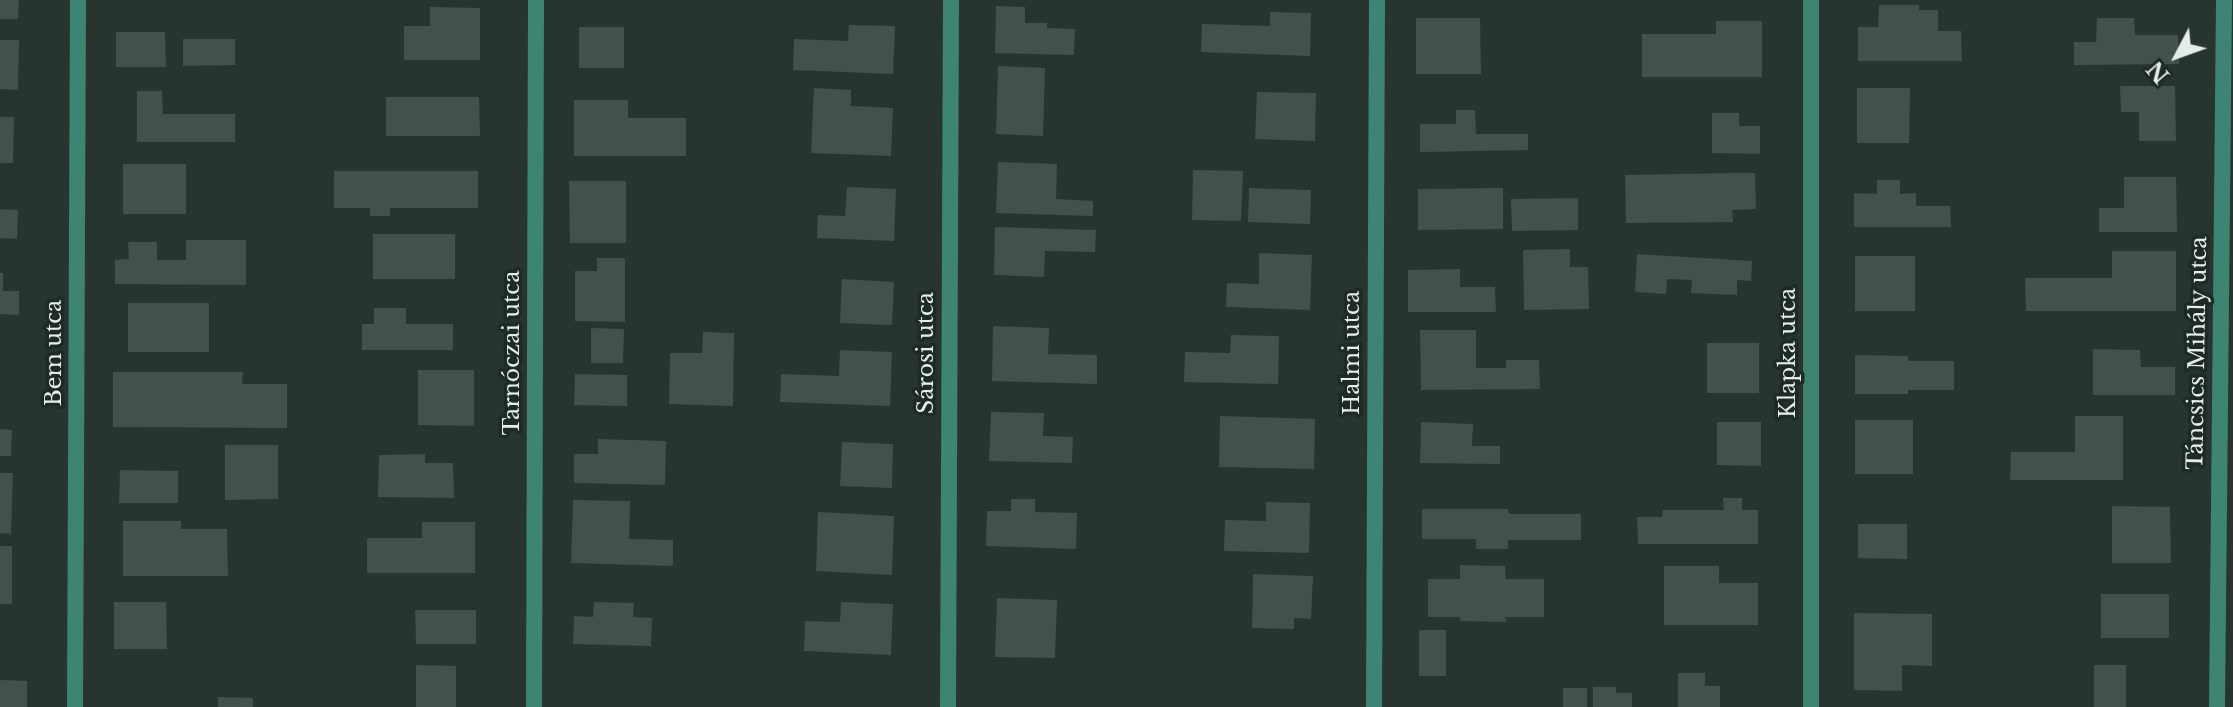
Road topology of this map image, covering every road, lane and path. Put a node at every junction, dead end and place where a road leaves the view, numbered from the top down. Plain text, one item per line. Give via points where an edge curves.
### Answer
1 (78, 0) edge
2 (536, 0) edge
3 (951, 0) edge
4 (1377, 0) edge
5 (1811, 0) edge
6 (2224, 0) edge
7 (75, 707) edge
8 (534, 707) edge
9 (948, 707) edge
10 (1374, 707) edge
11 (1811, 707) edge
12 (2217, 707) edge

1 - 7 street, Bem utca
2 - 8 street, Tarnóczai utca
3 - 9 street, Sárosi utca
4 - 10 street, Halmi utca
5 - 11 street, Klapka utca
6 - 12 street, Táncsics Mihály utca

